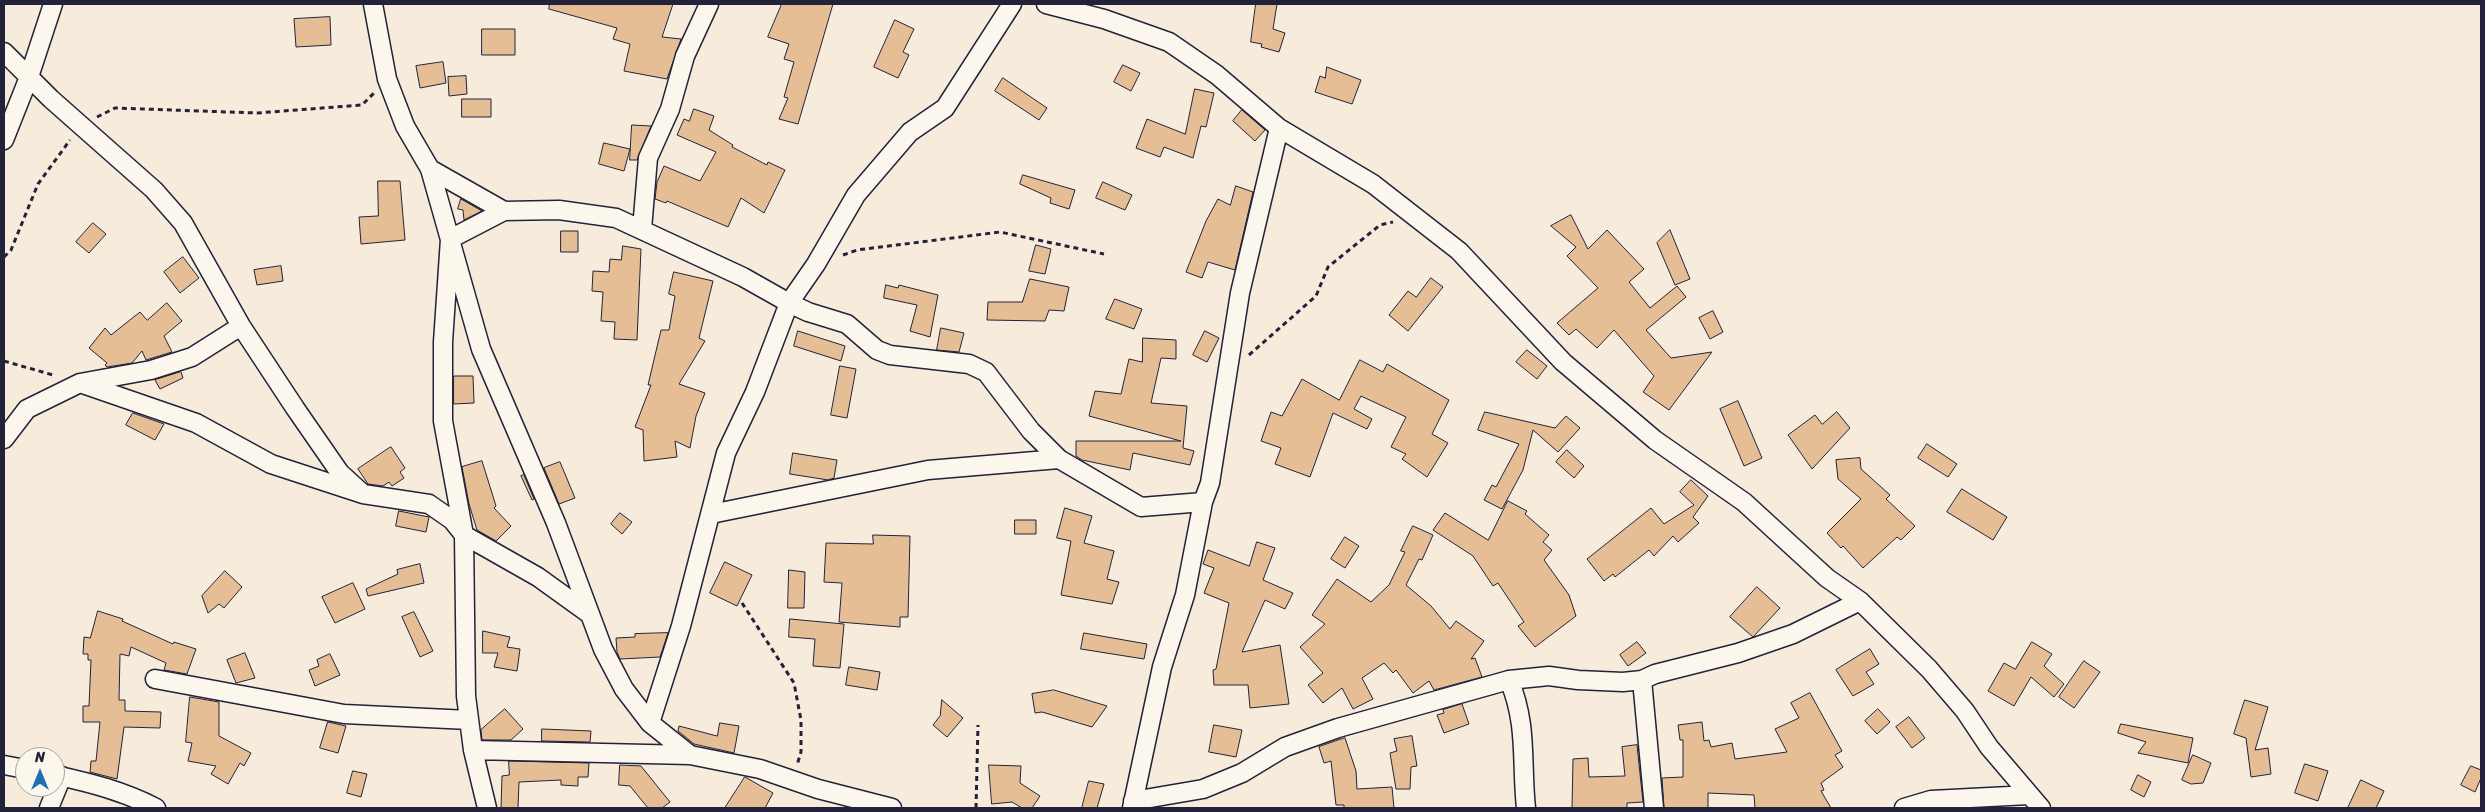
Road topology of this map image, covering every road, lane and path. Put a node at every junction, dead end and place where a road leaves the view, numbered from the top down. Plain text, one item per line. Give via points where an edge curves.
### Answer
1 (52, 4) edge
2 (374, 4) edge
3 (709, 4) edge
4 (1012, 4) edge
5 (1046, 4) edge
6 (4, 52) edge
7 (29, 77) junction
8 (387, 79) junction
9 (80, 126) junction
10 (1279, 128) junction
11 (4, 140) edge
12 (430, 169) junction
13 (504, 211) junction
14 (1416, 218) junction
15 (642, 229) junction
16 (450, 239) junction
17 (1104, 254) dead end
18 (4, 256) edge
19 (816, 264) junction
20 (789, 303) junction
21 (241, 326) junction
22 (4, 361) edge
23 (1226, 378) junction
24 (80, 383) junction
25 (4, 438) edge
26 (1059, 459) junction
27 (363, 494) junction
28 (1203, 502) junction
29 (711, 514) junction
30 (464, 535) junction
31 (1860, 602) junction
32 (742, 603) dead end
33 (588, 613) junction
34 (156, 679) dead end
35 (1509, 680) junction
36 (1642, 680) junction
37 (469, 720) junction
38 (650, 722) junction
39 (978, 725) dead end
40 (474, 750) junction
41 (690, 755) junction
42 (65, 777) edge
43 (793, 780) junction
44 (2029, 795) junction
45 (848, 796) junction
46 (1133, 804) edge
47 (156, 808) edge
48 (487, 808) edge
49 (834, 808) edge
50 (892, 808) edge
51 (976, 808) edge
52 (1526, 808) edge
53 (1654, 808) edge
54 (1904, 808) edge
55 (2042, 808) edge

1 - 7 street
2 - 8 street
3 - 15 street via 685,56 670,109 648,158
4 - 19 street via 945,108 910,132 856,195
5 - 10 street via 1104,19 1169,42 1217,75
6 - 7 street
7 - 9 street
7 - 11 street
8 - 9 path via 362,105 257,114 115,108
8 - 12 street via 405,126
9 - 18 path via 38,184 11,250
9 - 21 street via 154,190 184,223
10 - 14 street via 1373,184
10 - 23 street via 1240,294
12 - 13 street
12 - 16 street
13 - 15 street via 559,210 616,218
13 - 16 street
14 - 23 path via 1380,225 1328,267 1316,296
14 - 31 street via 1459,251 1563,362 1655,440 1744,502 1828,578
15 - 20 street via 743,277
16 - 30 street via 443,342 443,420
16 - 33 street via 481,349 504,409 556,523
17 - 19 path via 1000,232 857,250
19 - 20 street
20 - 26 street via 847,324 877,350 890,355 969,364 986,372 1031,431
20 - 29 street via 755,392 726,452
21 - 24 street via 192,358 151,370
21 - 27 street via 340,473
22 - 24 path
23 - 28 street via 1210,483
24 - 25 street via 28,409
24 - 27 street via 196,423 271,464
26 - 28 street via 1141,507
26 - 29 street via 928,470
27 - 30 street via 429,504 452,520
28 - 46 street via 1185,595 1162,667
29 - 38 street via 681,626
30 - 33 street via 538,577
30 - 37 street
31 - 36 street via 1793,634
31 - 44 street via 1935,676
32 - 43 path via 794,683 801,752
33 - 38 street via 624,689
34 - 37 street via 344,714
35 - 36 street via 1549,676 1614,682
35 - 46 street via 1338,728 1286,747 1242,773 1203,789
35 - 52 street via 1519,703 1524,738
36 - 53 street
37 - 40 street
38 - 41 street
39 - 51 path
40 - 41 street
40 - 48 street
41 - 43 street via 760,769
42 - 47 street via 128,794
43 - 45 street
44 - 54 street via 1931,800
44 - 55 street
45 - 49 street
45 - 50 street

